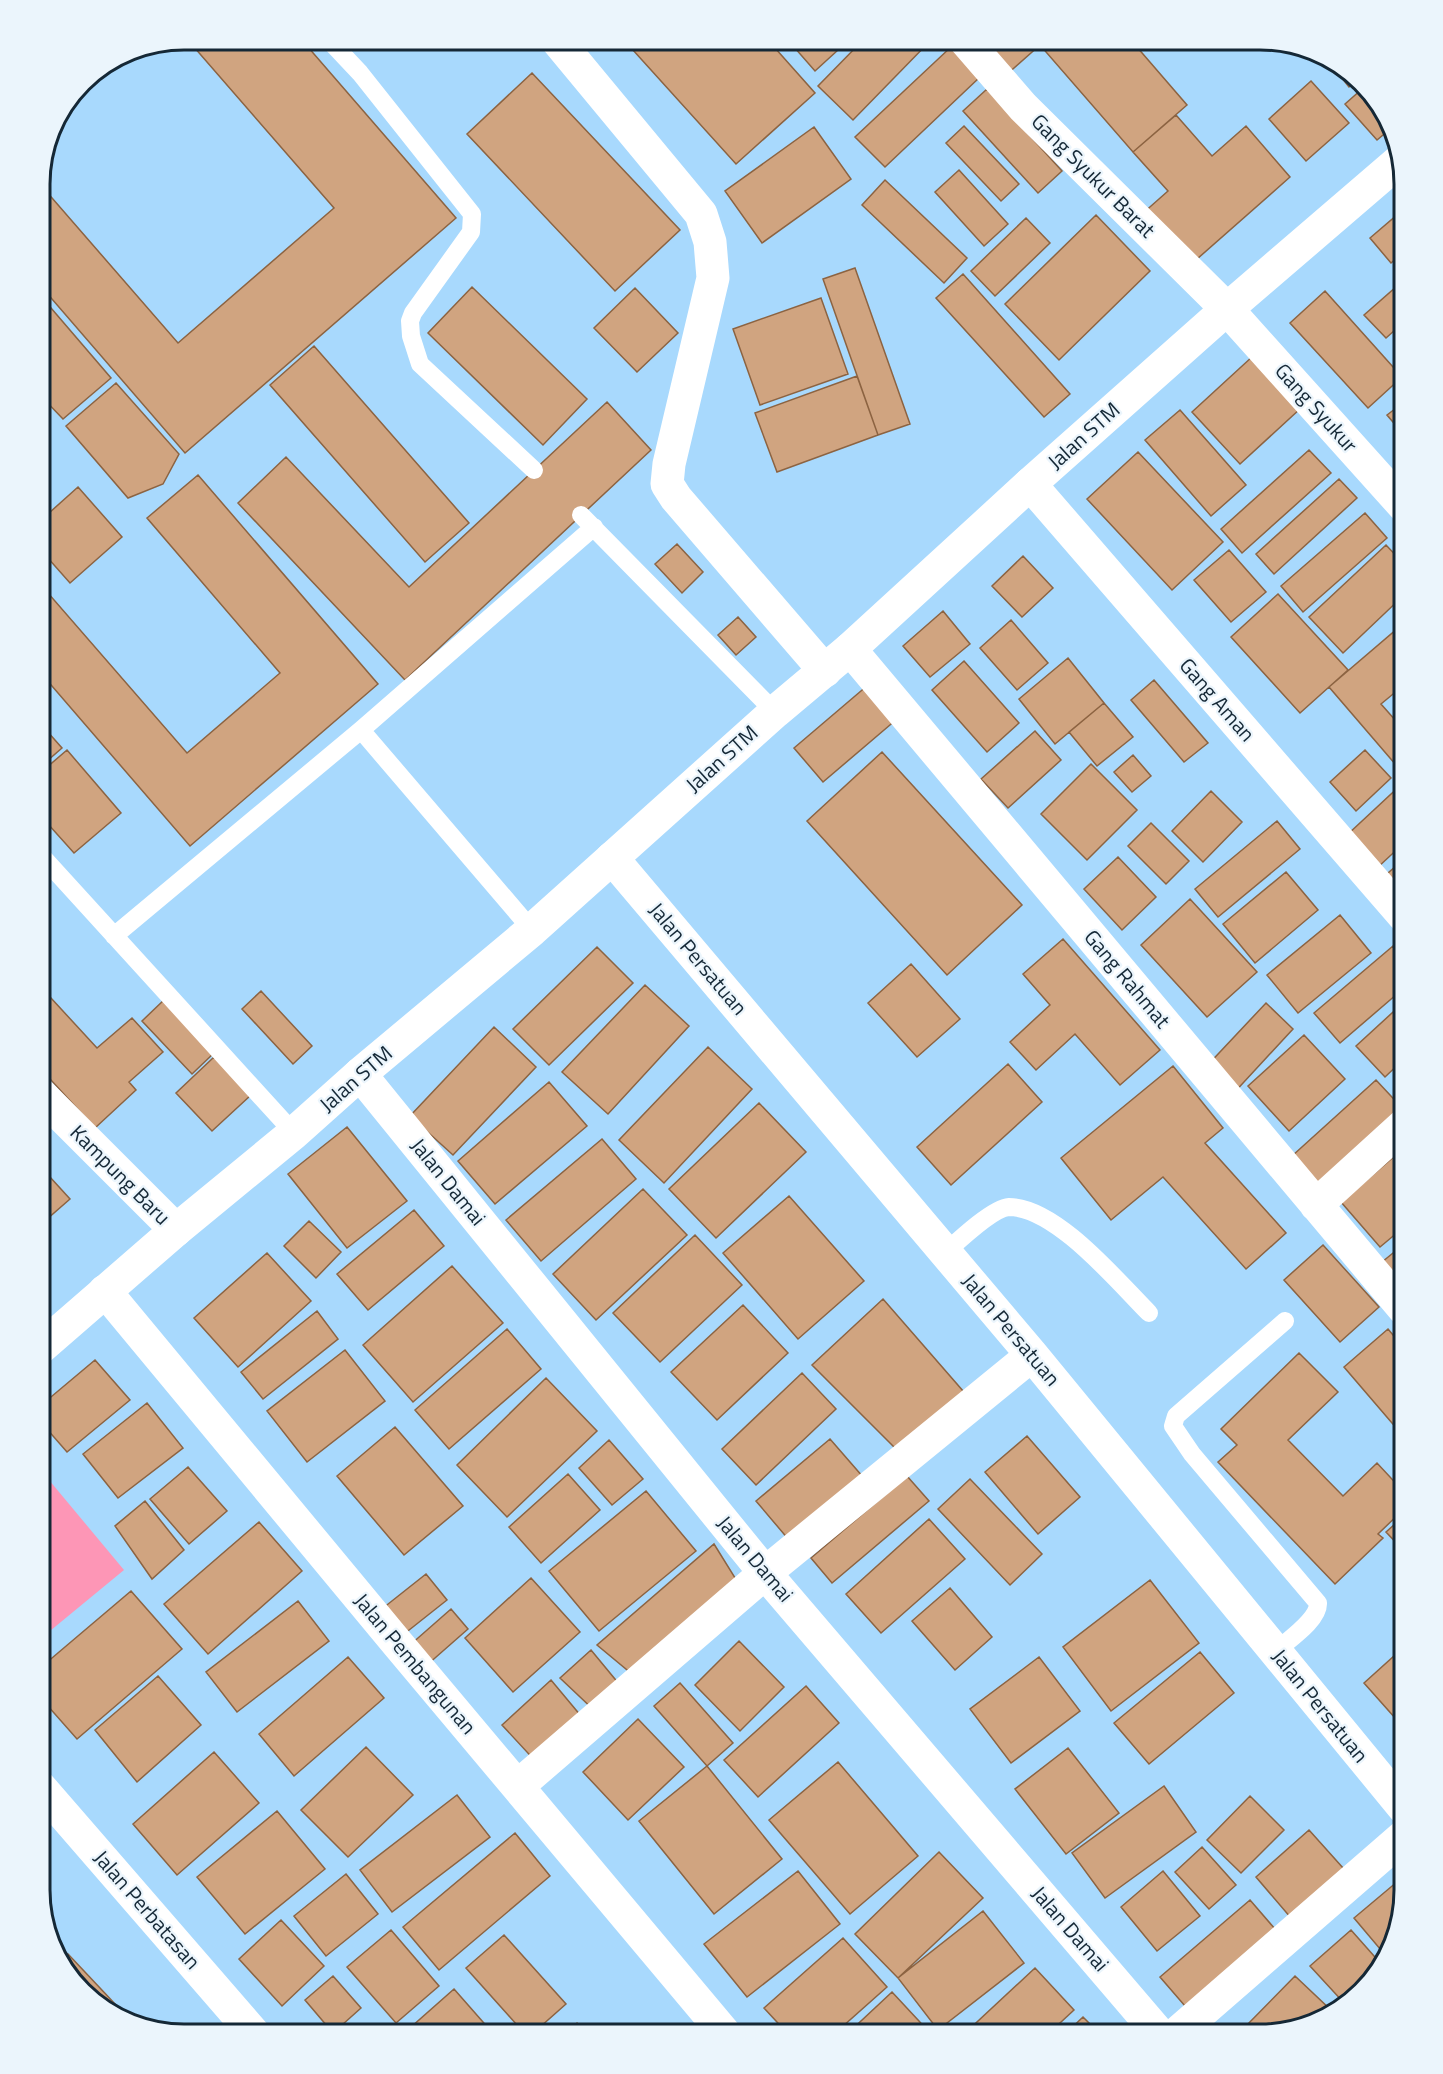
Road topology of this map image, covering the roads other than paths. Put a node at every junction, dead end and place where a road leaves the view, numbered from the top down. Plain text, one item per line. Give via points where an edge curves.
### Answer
1 (338, 50) edge
2 (565, 50) edge
3 (974, 50) edge
4 (1392, 167) edge
5 (1227, 309) junction
6 (534, 470) dead end
7 (1030, 484) junction
8 (1394, 495) edge
9 (850, 649) junction
10 (825, 671) junction
11 (775, 712) junction
12 (361, 730) junction
13 (612, 858) junction
14 (50, 865) edge
15 (1394, 904) edge
16 (532, 930) junction
17 (114, 936) junction
18 (360, 1074) junction
19 (50, 1104) edge
20 (294, 1133) junction
21 (1394, 1134) edge
22 (1316, 1205) junction
23 (176, 1230) junction
24 (946, 1252) junction
25 (105, 1291) junction
26 (1394, 1297) edge
27 (1149, 1313) dead end
28 (1285, 1321) dead end
29 (50, 1339) edge
30 (1032, 1355) junction
31 (765, 1574) junction
32 (1276, 1652) junction
33 (518, 1786) junction
34 (1394, 1796) edge
35 (50, 1799) edge
36 (1394, 1845) edge
37 (245, 2024) edge
38 (717, 2024) edge
39 (1151, 2024) edge
40 (1188, 2024) edge

1 - 6 lane via 472,214 471,232 413,313 410,328 420,364
2 - 10 street via 701,214 710,242 713,278 667,484
3 - 5 street, Gang Syukur Barat via 1023,107
4 - 5 street, Jalan STM
5 - 7 street, Jalan STM
5 - 8 street, Gang Syukur
7 - 9 street, Jalan STM
7 - 15 street, Gang Aman
9 - 10 street, Jalan STM
9 - 22 street, Gang Rahmat
10 - 11 street, Jalan STM
11 - 12 lane via 588,521
11 - 13 street, Jalan STM
12 - 16 lane
12 - 17 lane
13 - 16 street, Jalan STM
13 - 24 street, Jalan Persatuan
14 - 17 lane
16 - 18 street, Jalan STM
17 - 20 lane
18 - 20 street, Jalan STM
18 - 31 street, Jalan Damai
19 - 23 street, Kampung Baru
20 - 23 street, Jalan STM
21 - 22 street
22 - 26 street, Gang Rahmat
23 - 25 street, Jalan STM
24 - 27 lane via 990,1215 1007,1207 1026,1210 1069,1234
24 - 30 street, Jalan Persatuan
25 - 29 street, Jalan STM
25 - 33 street, Jalan Pembangunan
28 - 32 lane via 1176,1416 1173,1426 1192,1454 1318,1603 1313,1619
30 - 31 street
30 - 32 street, Jalan Persatuan
31 - 33 street
31 - 39 street, Jalan Damai
32 - 34 street, Jalan Persatuan
33 - 38 street, Jalan Pembangunan
35 - 37 street, Jalan Perbatasan
36 - 40 street

